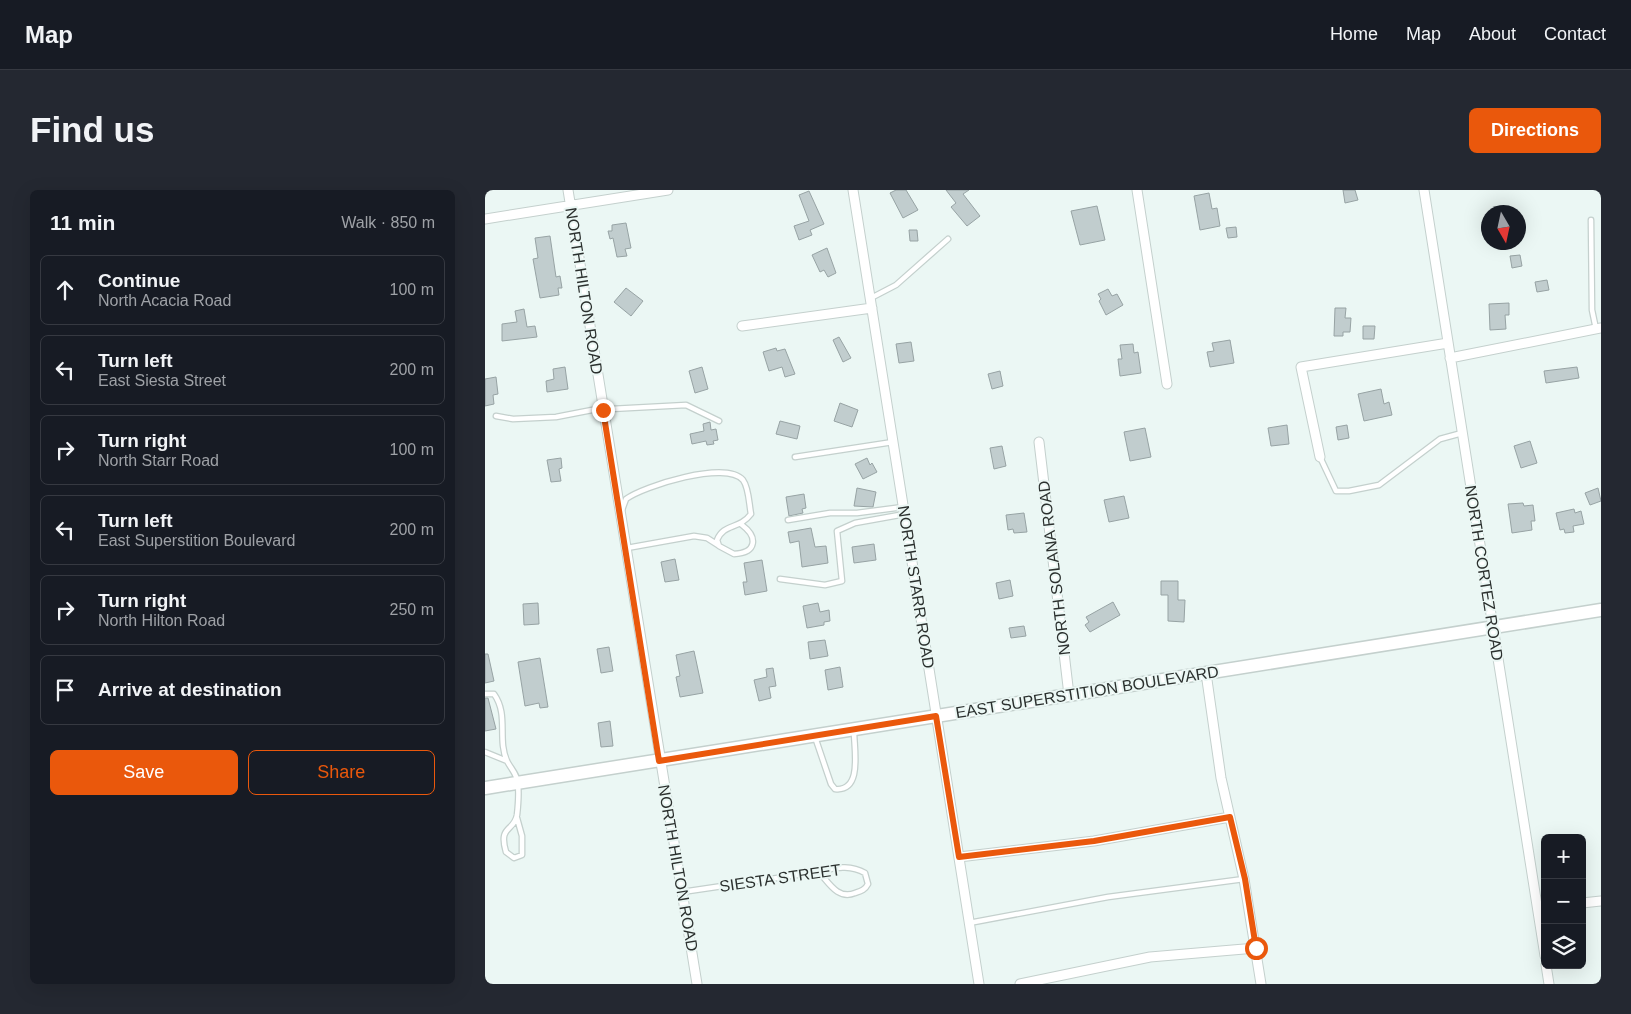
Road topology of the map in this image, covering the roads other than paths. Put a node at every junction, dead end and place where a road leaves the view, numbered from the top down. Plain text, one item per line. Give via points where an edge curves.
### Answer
1 (568, 190) edge
2 (668, 190) edge
3 (853, 190) edge
4 (1137, 190) edge
5 (1424, 190) edge
6 (570, 206) junction
7 (485, 220) edge
8 (1591, 220) dead end
9 (948, 240) dead end
10 (871, 298) junction
11 (872, 308) junction
12 (742, 326) dead end
13 (1599, 330) edge
14 (1448, 343) junction
15 (1450, 358) junction
16 (1167, 384) dead end
17 (603, 410) junction
18 (495, 416) dead end
19 (719, 421) dead end
20 (1462, 433) junction
21 (893, 442) junction
22 (1039, 442) dead end
23 (795, 457) dead end
24 (1320, 457) joint
25 (904, 510) junction
26 (620, 516) junction
27 (788, 520) dead end
28 (742, 525) junction
29 (719, 546) junction
30 (625, 548) junction
31 (780, 579) dead end
32 (1601, 610) edge
33 (1493, 627) junction
34 (1206, 673) junction
35 (485, 694) edge
36 (1069, 695) junction
37 (936, 716) junction
38 (854, 729) junction
39 (815, 736) junction
40 (485, 752) edge
41 (507, 761) junction
42 (659, 761) junction
43 (519, 783) junction
44 (485, 788) edge
45 (1230, 817) junction
46 (517, 818) junction
47 (959, 857) junction
48 (819, 872) junction
49 (1245, 879) junction
50 (682, 892) junction
51 (1601, 900) edge
52 (1586, 903) edge
53 (1541, 910) edge
54 (969, 923) junction
55 (1256, 948) junction
56 (1547, 969) edge
57 (697, 984) edge
58 (979, 984) edge
59 (1020, 984) edge
60 (1261, 984) edge
61 (1549, 984) edge

1 - 6 street, NORTH HILTON ROAD
2 - 6 street
3 - 10 street, NORTH STARR ROAD
4 - 16 street
5 - 14 street, NORTH CORTEZ ROAD
6 - 7 street
6 - 17 street, NORTH HILTON ROAD
8 - 13 lane via 1592,310
9 - 10 lane via 896,285
10 - 11 street, NORTH STARR ROAD
11 - 12 street
11 - 21 street, NORTH STARR ROAD
13 - 15 street
14 - 15 street, NORTH CORTEZ ROAD
14 - 24 street via 1301,367
15 - 20 street, NORTH CORTEZ ROAD
17 - 18 lane via 556,417 513,419
17 - 19 lane via 686,405
17 - 26 street, NORTH HILTON ROAD
20 - 24 lane via 1440,439 1379,485 1349,491 1336,491
20 - 33 street, NORTH CORTEZ ROAD
21 - 23 lane
21 - 25 street, NORTH STARR ROAD
22 - 36 street, NORTH SOLANA ROAD
25 - 27 lane via 830,512
25 - 31 lane via 837,531 842,581 825,585
25 - 37 street, NORTH STARR ROAD
26 - 28 lane via 626,499 646,488 725,473 738,476 746,487 751,514
26 - 30 street, NORTH HILTON ROAD
28 - 29 lane via 719,534
28 - 29 lane via 750,531 753,540 748,551 734,554
29 - 30 lane via 707,538 694,536
30 - 42 street, NORTH HILTON ROAD
32 - 33 main road, EAST SUPERSTITION BOULEVARD
33 - 34 main road, EAST SUPERSTITION BOULEVARD
33 - 53 street, NORTH CORTEZ ROAD
34 - 36 main road, EAST SUPERSTITION BOULEVARD
34 - 45 street
35 - 41 lane via 494,694 499,700
36 - 37 main road, EAST SUPERSTITION BOULEVARD
37 - 38 main road, EAST SUPERSTITION BOULEVARD
37 - 47 street, NORTH STARR ROAD
38 - 39 main road, EAST SUPERSTITION BOULEVARD
38 - 39 lane via 854,777 842,790 831,784
39 - 42 main road, EAST SUPERSTITION BOULEVARD
40 - 41 lane
41 - 43 lane
42 - 43 main road, EAST SUPERSTITION BOULEVARD
42 - 50 street, NORTH HILTON ROAD
43 - 44 main road, EAST SUPERSTITION BOULEVARD
43 - 46 lane
45 - 47 street via 1094,841
45 - 49 street
46 - 46 lane via 505,831 503,842 506,852 514,858 522,855 524,847
47 - 54 street, NORTH STARR ROAD
48 - 48 lane, SIESTA STREET via 838,867 860,870 865,873 868,884 861,891 842,895
48 - 50 lane, SIESTA STREET
49 - 54 lane via 1108,897
49 - 55 street
50 - 57 street, NORTH HILTON ROAD
51 - 52 street
54 - 58 street, NORTH STARR ROAD
55 - 59 street via 1150,957
55 - 60 street
56 - 61 street

